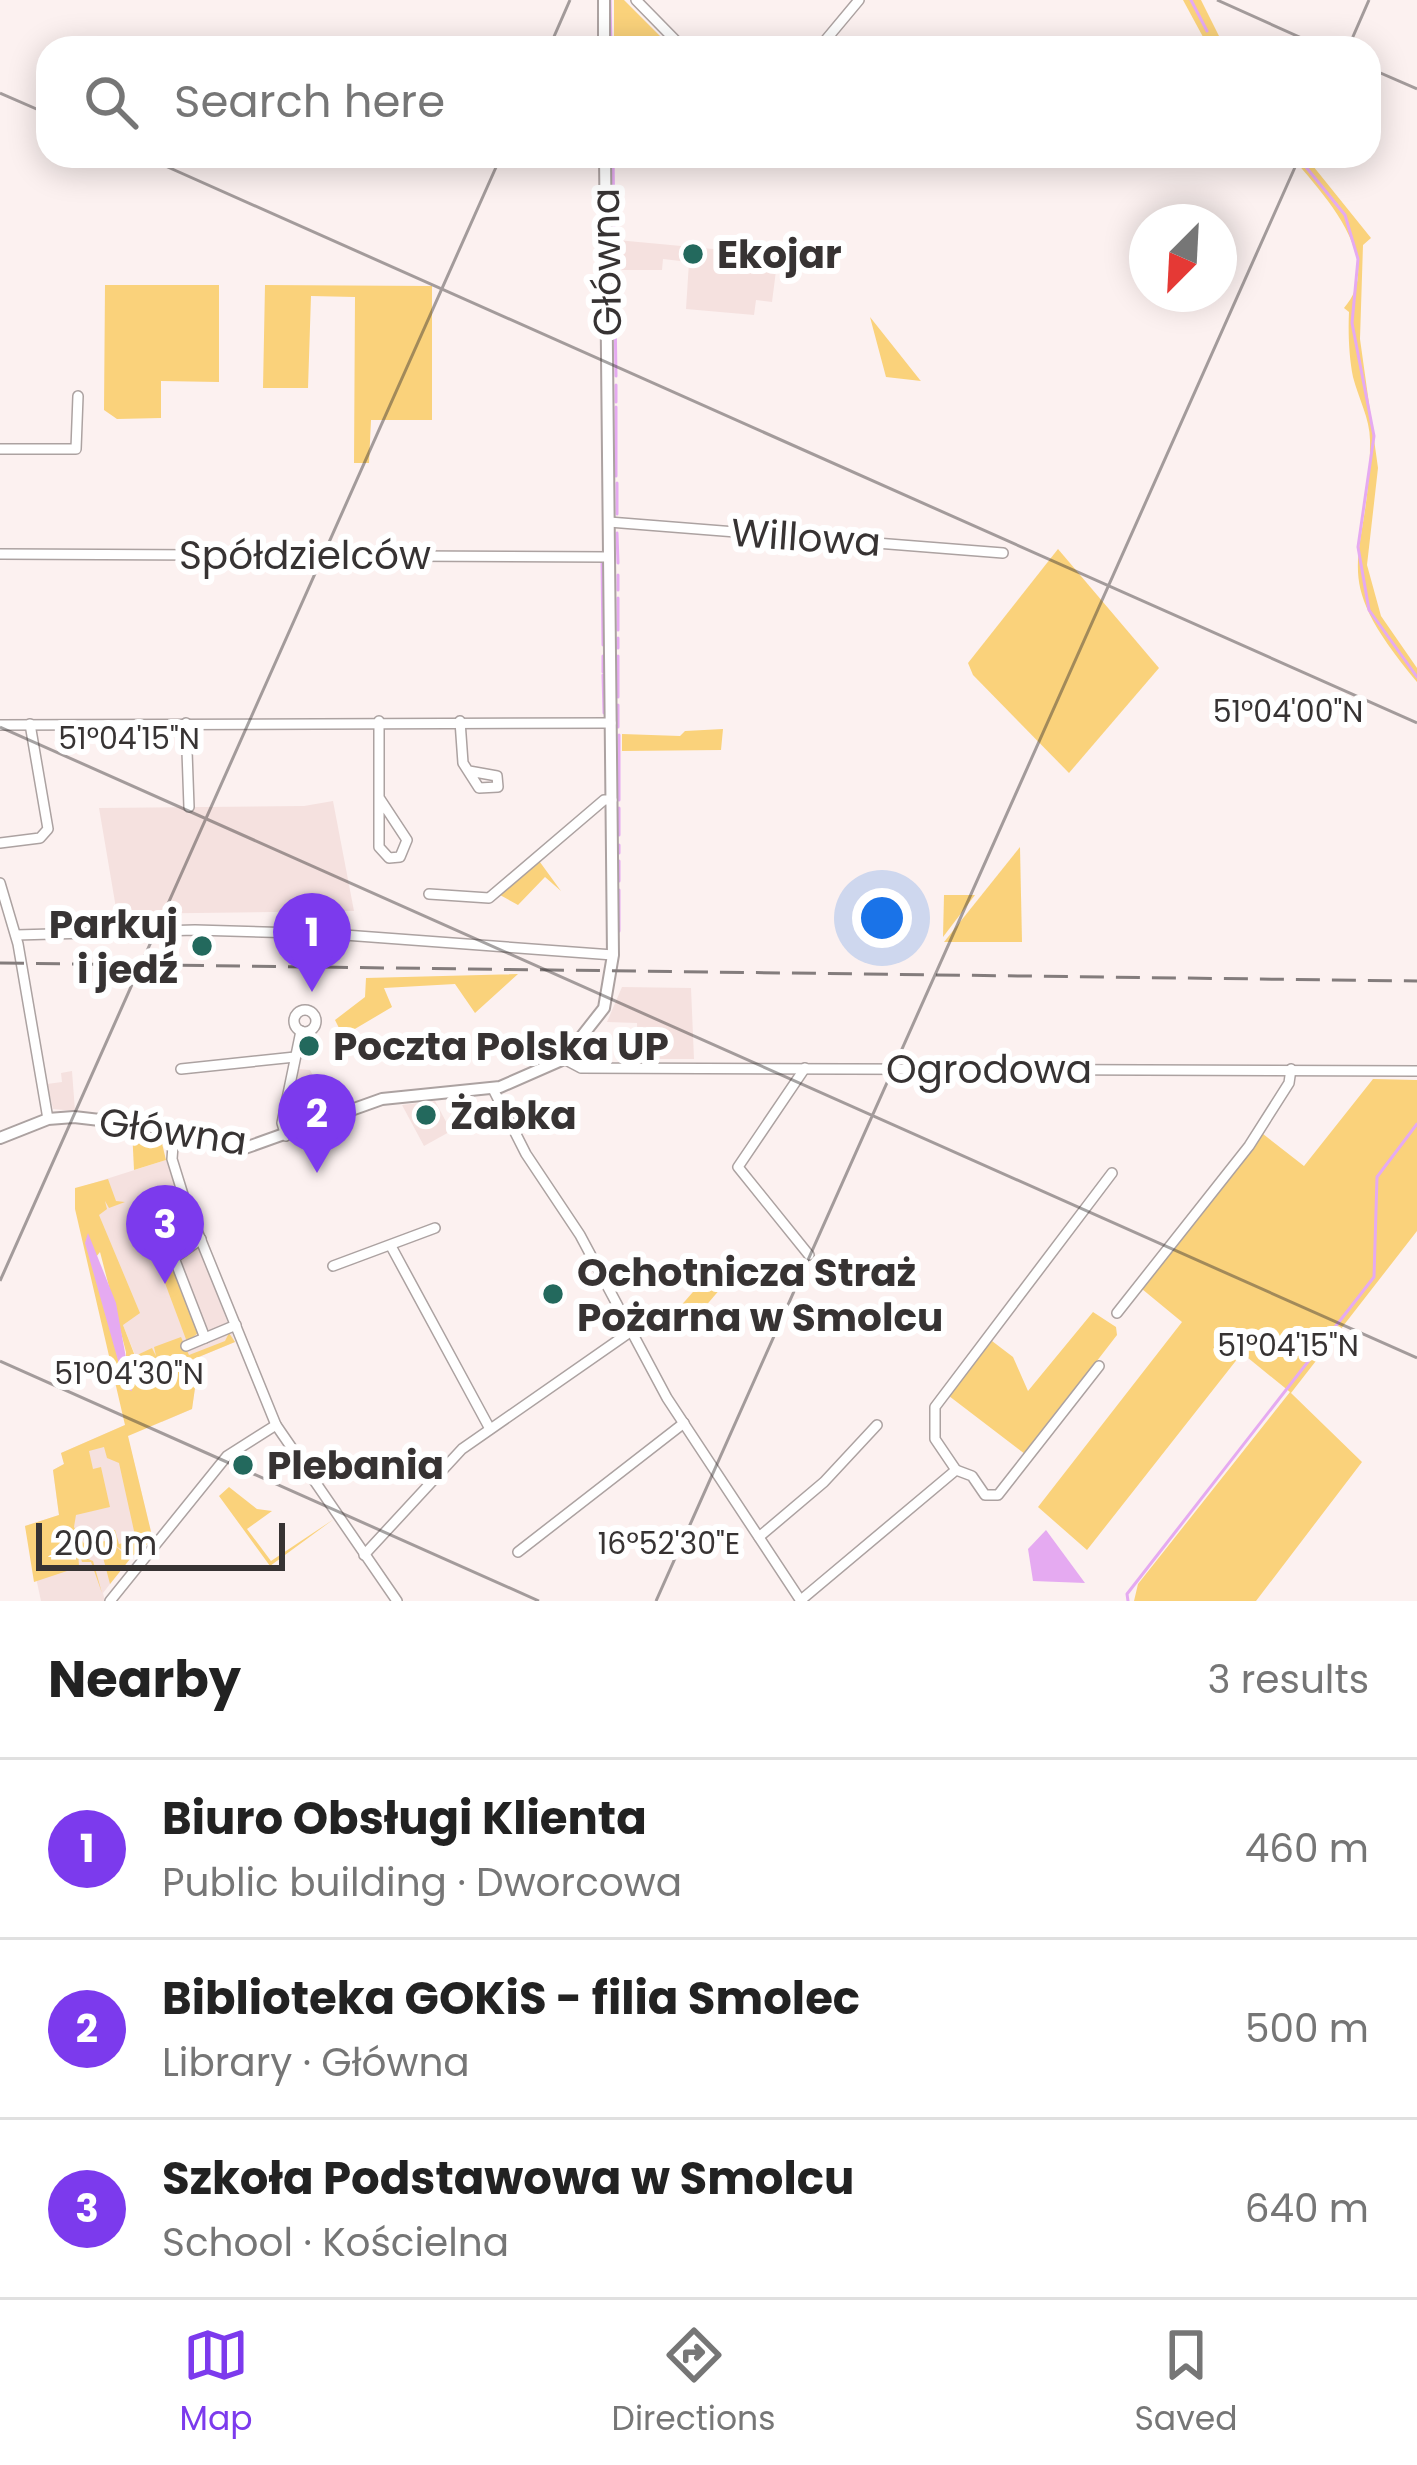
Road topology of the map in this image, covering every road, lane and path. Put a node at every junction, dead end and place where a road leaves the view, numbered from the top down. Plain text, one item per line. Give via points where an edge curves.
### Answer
1 (604, 0) edge
2 (636, 0) edge
3 (859, 0) edge
4 (604, 36) edge
5 (671, 36) edge
6 (829, 36) edge
7 (605, 168) edge
8 (78, 396) dead end
9 (0, 449) edge
10 (609, 522) junction
11 (1003, 553) dead end
12 (0, 554) edge
13 (609, 557) junction
14 (379, 721) junction
15 (460, 721) junction
16 (186, 723) junction
17 (611, 723) junction
18 (0, 724) edge
19 (30, 724) junction
20 (469, 771) dead end
21 (380, 799) junction
22 (612, 800) junction
23 (189, 807) dead end
24 (0, 843) edge
25 (0, 883) edge
26 (429, 894) dead end
27 (16, 935) junction
28 (613, 955) junction
29 (301, 1031) dead end
30 (295, 1057) junction
31 (564, 1058) junction
32 (805, 1068) junction
33 (181, 1069) dead end
34 (1292, 1069) junction
35 (1417, 1071) edge
36 (493, 1088) junction
37 (48, 1119) junction
38 (173, 1132) junction
39 (286, 1136) junction
40 (0, 1138) edge
41 (1112, 1173) dead end
42 (435, 1228) dead end
43 (201, 1239) junction
44 (392, 1248) junction
45 (809, 1255) dead end
46 (333, 1266) dead end
47 (1117, 1313) dead end
48 (236, 1325) junction
49 (630, 1332) junction
50 (205, 1338) junction
51 (186, 1346) dead end
52 (1099, 1366) dead end
53 (684, 1423) junction
54 (276, 1425) junction
55 (877, 1425) dead end
56 (490, 1429) junction
57 (956, 1470) junction
58 (759, 1537) junction
59 (518, 1552) dead end
60 (364, 1555) junction
61 (801, 1600) edge
62 (110, 1601) edge
63 (397, 1601) edge

1 - 4 street
2 - 5 street
3 - 6 street
7 - 10 street, Główna
8 - 9 street via 76,449
10 - 11 street, Willowa
10 - 13 street, Główna
12 - 13 street, Spółdzielców
13 - 17 street, Główna
14 - 15 street
14 - 16 street
14 - 21 street
15 - 17 street
15 - 20 street
16 - 19 street
16 - 23 street
17 - 22 street, Główna
18 - 19 street
19 - 24 street via 47,833
21 - 21 street via 379,847 400,857 407,840
22 - 26 street via 489,898
22 - 28 street, Główna
25 - 27 street
27 - 28 street via 331,934
27 - 37 street
28 - 31 street, Główna via 604,1008
29 - 30 street
30 - 33 street
30 - 39 street
31 - 32 street, Ogrodowa via 581,1068
31 - 36 street, Główna
32 - 34 street, Ogrodowa
32 - 45 street via 739,1167
34 - 35 street, Ogrodowa
34 - 47 street via 1249,1146
36 - 39 street, Główna via 382,1099
36 - 49 street
37 - 38 street, Główna
37 - 40 street, Główna
38 - 39 street, Główna via 239,1148
38 - 43 street via 172,1159
41 - 57 street via 935,1407 935,1439
42 - 44 street
43 - 48 street
43 - 50 street via 174,1258
44 - 46 street
44 - 56 street
48 - 50 street
48 - 54 street
49 - 53 street
49 - 56 street
50 - 51 street
52 - 57 street via 998,1496
53 - 58 street
53 - 59 street
54 - 60 street
54 - 62 street via 227,1456
55 - 58 street
56 - 60 street
57 - 61 street
58 - 61 street
60 - 63 street

